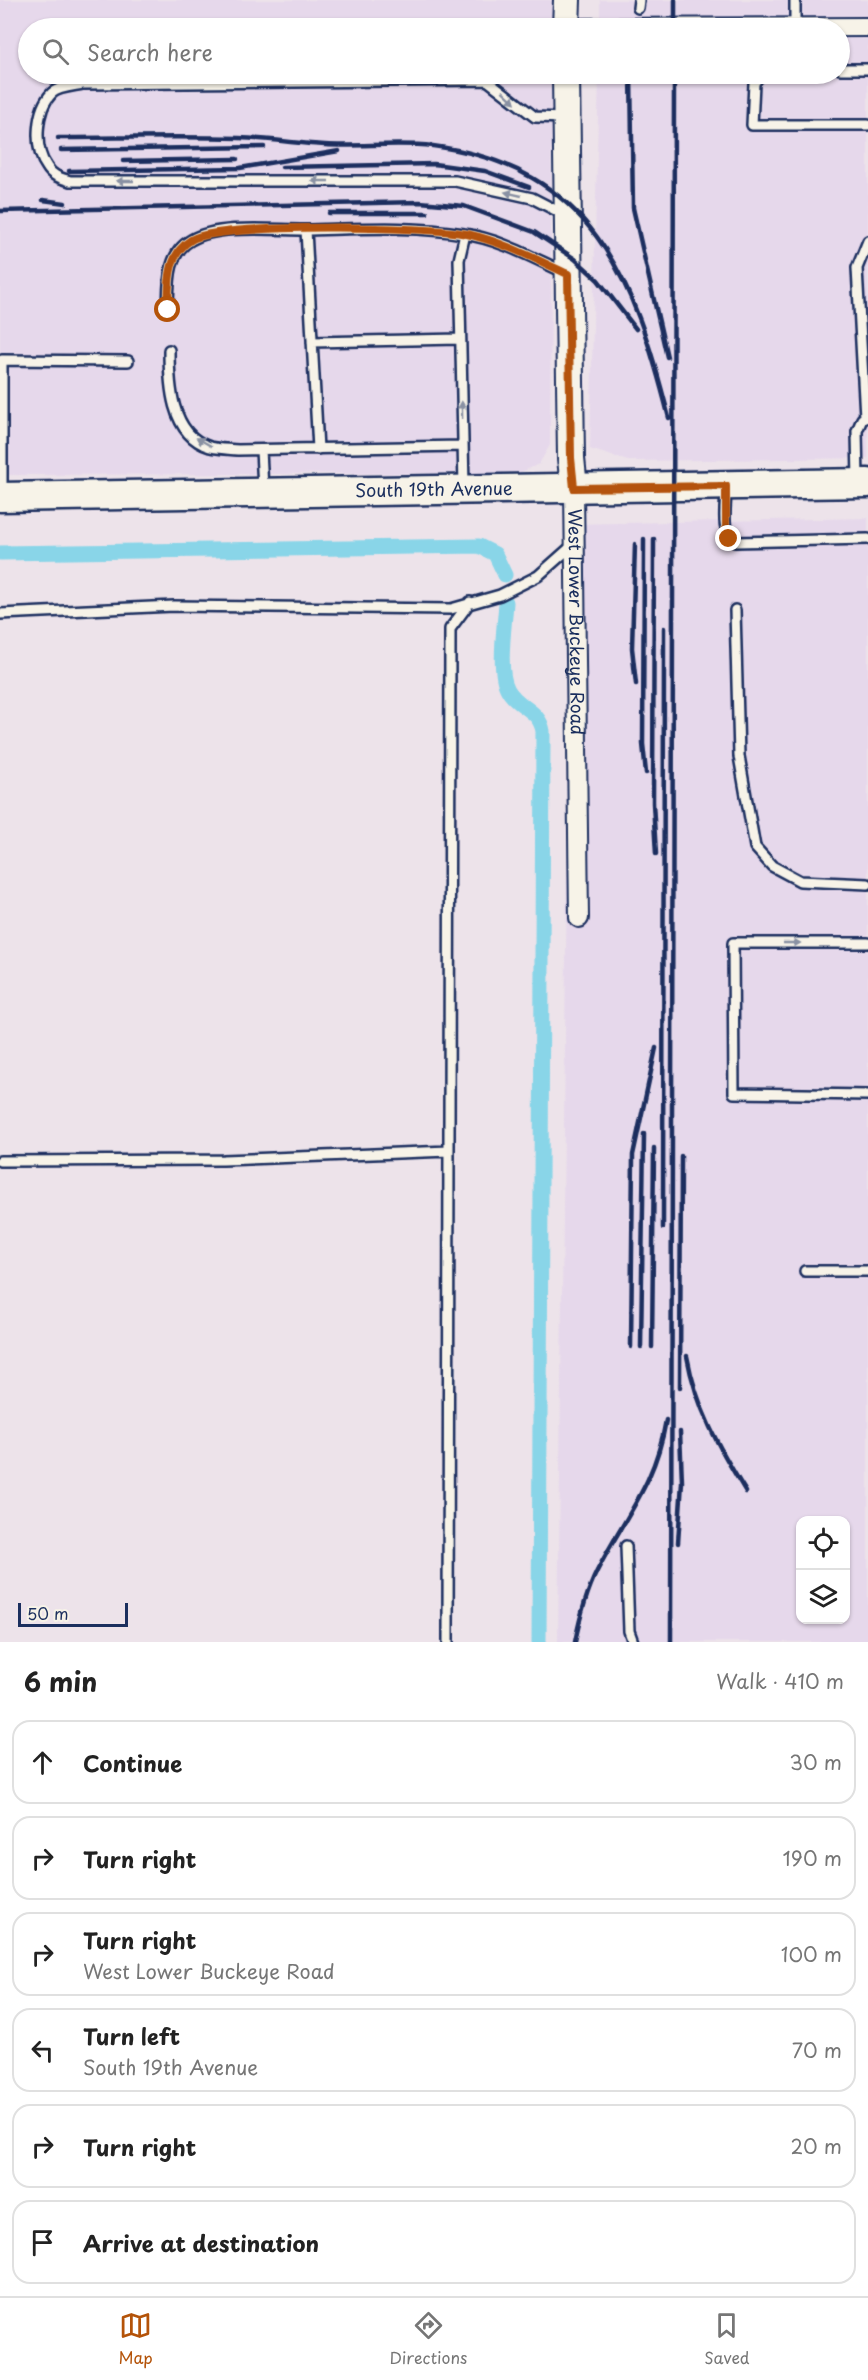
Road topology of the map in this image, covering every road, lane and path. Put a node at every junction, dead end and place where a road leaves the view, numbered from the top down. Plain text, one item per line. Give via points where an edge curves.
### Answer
1 (567, 0) edge
2 (795, 0) edge
3 (567, 18) edge
4 (795, 18) edge
5 (850, 27) edge
6 (868, 27) edge
7 (850, 69) edge
8 (868, 69) edge
9 (83, 84) edge
10 (492, 84) edge
11 (566, 84) edge
12 (754, 84) edge
13 (566, 118) junction
14 (868, 125) edge
15 (567, 216) junction
16 (306, 230) junction
17 (465, 234) junction
18 (868, 241) edge
19 (568, 274) junction
20 (168, 310) dead end
21 (460, 339) junction
22 (312, 342) junction
23 (169, 350) dead end
24 (128, 361) dead end
25 (867, 417) edge
26 (463, 446) junction
27 (318, 449) junction
28 (261, 450) junction
29 (863, 483) edge
30 (726, 486) junction
31 (574, 488) junction
32 (464, 489) junction
33 (263, 492) junction
34 (1, 497) edge
35 (868, 539) edge
36 (576, 542) junction
37 (470, 602) junction
38 (735, 610) dead end
39 (0, 614) edge
40 (868, 884) edge
41 (579, 918) dead end
42 (868, 943) edge
43 (868, 1095) edge
44 (448, 1151) junction
45 (0, 1161) edge
46 (804, 1271) dead end
47 (868, 1271) edge
48 (626, 1546) dead end
49 (448, 1642) edge
50 (633, 1642) edge

1 - 3 main road
2 - 4 lane
5 - 6 street
7 - 8 lane
15 -> 9 lane via 532,198 455,181 58,178 46,167 39,146 40,109 54,91
10 -> 13 lane via 535,117
11 - 13 main road, West Lower Buckeye Road
12 - 14 lane via 752,125
13 - 15 main road, West Lower Buckeye Road
15 - 19 main road, West Lower Buckeye Road
16 - 17 lane via 410,228
16 - 20 lane via 224,230 191,239 174,255
16 - 22 lane
17 - 19 lane via 495,242
17 - 21 lane via 459,260
18 - 25 lane via 858,268
19 - 31 main road, West Lower Buckeye Road
21 - 22 lane
26 -> 21 lane
22 - 27 lane
28 -> 23 lane via 208,447 188,431 175,411 170,390
24 - 34 lane via 2,360
25 - 29 lane via 859,423 858,431
26 - 27 lane
26 - 32 lane
27 - 28 lane
28 - 33 lane
29 - 30 main road, South 19th Avenue
30 - 31 main road, South 19th Avenue
30 - 35 lane via 726,532 735,542
31 - 32 main road, South 19th Avenue
31 - 36 street, West Lower Buckeye Road
32 - 33 main road, South 19th Avenue
33 - 34 main road, South 19th Avenue
36 - 37 lane via 538,576 500,595
36 - 41 street, West Lower Buckeye Road
37 - 39 lane via 435,610 174,606
37 - 44 lane via 450,629
38 - 40 lane via 739,756 755,847 772,866 800,881
43 -> 42 lane via 734,1093 733,943
44 - 45 lane via 223,1160
44 - 49 lane
46 - 47 lane
48 - 50 lane via 629,1631

